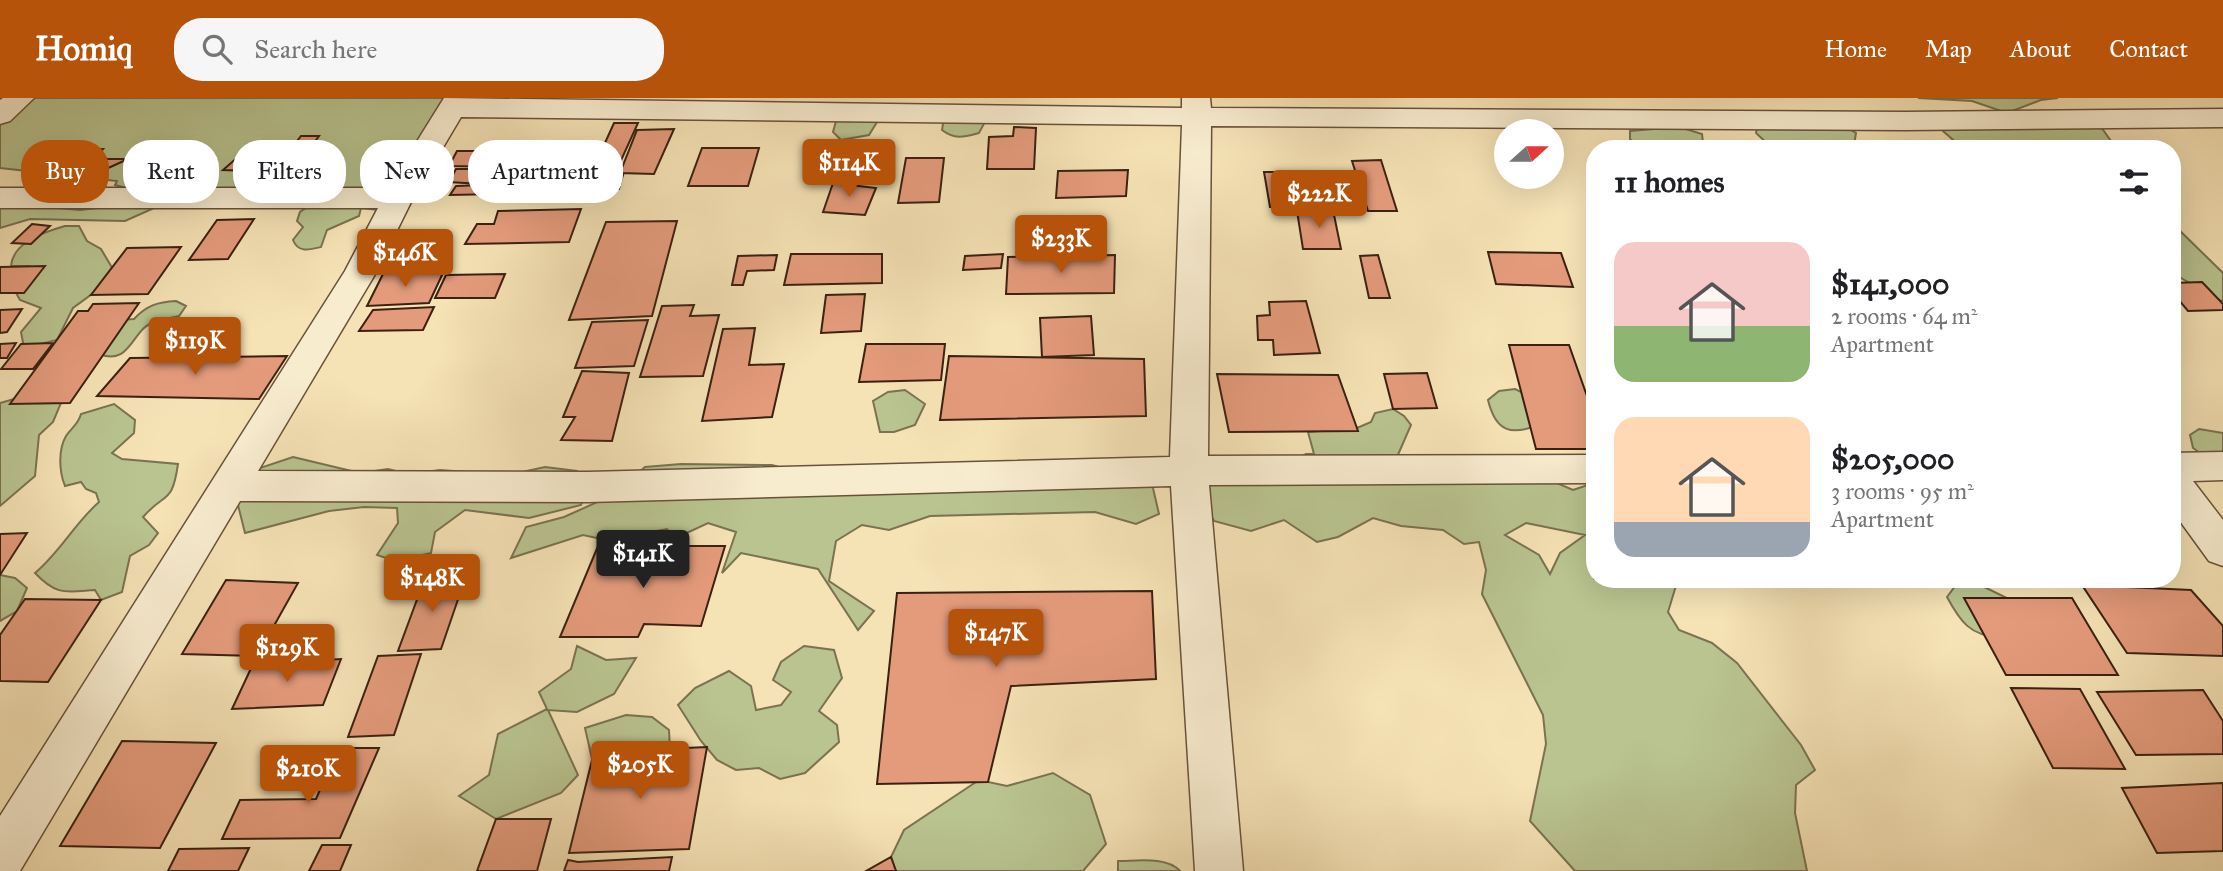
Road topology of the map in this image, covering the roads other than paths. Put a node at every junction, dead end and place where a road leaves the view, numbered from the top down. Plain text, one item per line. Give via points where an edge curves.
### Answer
1 (20, 98) edge
2 (456, 103) edge
3 (1196, 108) edge
4 (1897, 109) edge
5 (0, 115) edge
6 (2223, 118) edge
7 (433, 140) edge
8 (1919, 140) edge
9 (0, 198) edge
10 (360, 198) edge
11 (395, 203) edge
12 (2223, 466) edge
13 (2181, 467) edge
14 (1586, 469) edge
15 (1189, 471) junction
16 (231, 486) junction
17 (2181, 493) edge
18 (2223, 550) edge
19 (0, 859) edge
20 (1219, 871) edge

1 - 5 street
2 - 3 street
2 - 7 street
3 - 4 street
3 - 15 street
4 - 6 street
4 - 8 street
9 - 10 street
11 - 16 street via 361,271
12 - 13 street
14 - 15 street
15 - 16 street via 588,487
15 - 20 street
16 - 19 street
17 - 18 street

